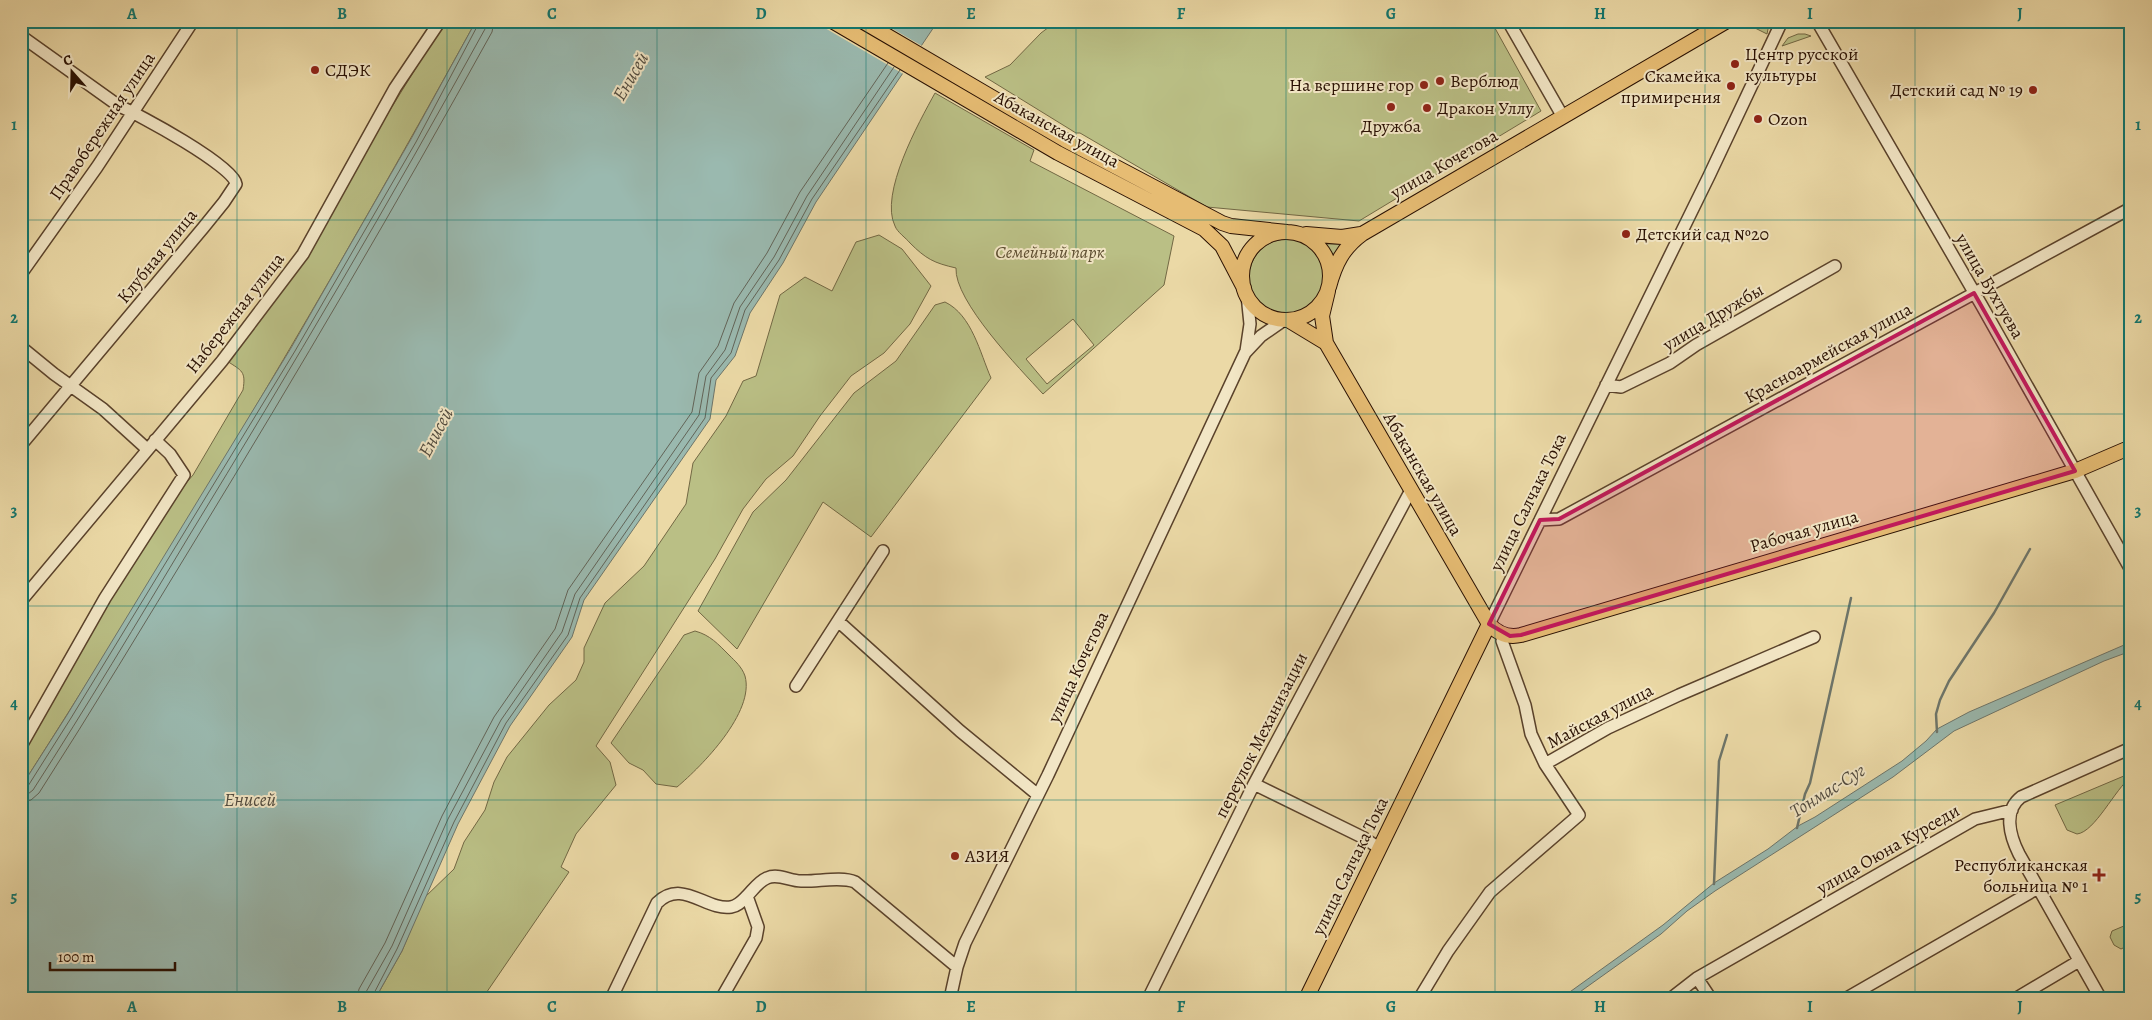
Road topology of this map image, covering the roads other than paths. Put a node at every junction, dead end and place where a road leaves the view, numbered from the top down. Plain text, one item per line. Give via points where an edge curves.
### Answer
1 (194, 21) edge
2 (440, 21) edge
3 (832, 21) edge
4 (862, 21) edge
5 (1508, 21) edge
6 (1727, 21) edge
7 (1782, 21) edge
8 (1817, 21) edge
9 (21, 36) edge
10 (134, 112) junction
11 (1563, 117) junction
12 (2131, 208) edge
13 (1289, 232) junction
14 (1362, 234) junction
15 (1835, 266) dead end
16 (21, 274) edge
17 (1328, 289) junction
18 (1245, 291) junction
19 (1974, 293) junction
20 (1286, 320) junction
21 (1326, 343) junction
22 (21, 347) edge
23 (1246, 353) junction
24 (1606, 385) junction
25 (70, 386) junction
26 (155, 440) junction
27 (21, 445) edge
28 (2131, 447) edge
29 (147, 449) junction
30 (2075, 471) junction
31 (1411, 490) junction
32 (1540, 520) junction
33 (883, 551) dead end
34 (2131, 570) edge
35 (21, 601) edge
36 (838, 622) junction
37 (1489, 624) junction
38 (1503, 635) junction
39 (1814, 637) dead end
40 (796, 686) dead end
41 (21, 746) edge
42 (2131, 748) edge
43 (1545, 764) junction
44 (1254, 784) junction
45 (1038, 795) junction
46 (2012, 810) junction
47 (1380, 848) junction
48 (2038, 888) junction
49 (747, 896) junction
50 (2079, 961) junction
51 (957, 967) junction
52 (1697, 978) junction
53 (611, 999) edge
54 (721, 999) edge
55 (949, 999) edge
56 (1148, 999) edge
57 (1306, 999) edge
58 (1419, 999) edge
59 (1670, 999) edge
60 (1711, 999) edge
61 (1845, 999) edge
62 (2015, 999) edge
63 (2101, 999) edge

1 - 10 street, Правобережная улица
2 - 26 street, Набережная улица via 395,88 303,254 222,361
3 - 18 main road, Абаканская улица via 1058,152 1204,229 1222,246
4 - 13 main road, Абаканская улица via 1065,140 1222,223
5 - 11 street
6 - 11 main road, улица Кочетова
7 - 24 street, улица Салчака Тока
8 - 19 street, улица Бухтуева
9 - 10 street via 119,106
10 - 16 street, Правобережная улица
10 - 25 street, Клубная улица via 206,155 232,175 236,184 197,236
11 - 14 main road, улица Кочетова
12 - 19 street, Красноармейская улица
13 - 14 main road, улица Кочетова via 1328,237
13 - 17 main road via 1306,236 1323,251 1329,264
13 - 18 main road via 1271,234 1253,247 1243,267
14 - 17 main road, улица Кочетова via 1340,256
15 - 24 street, улица Дружбы via 1670,363 1621,387
17 - 20 main road via 1312,311
17 - 21 main road, Абаканская улица via 1322,316
18 - 20 main road via 1260,311
18 - 23 street, улица Кочетова via 1250,324
19 - 30 street, улица Бухтуева
19 - 32 street, Красноармейская улица via 1559,518
20 - 21 main road, Абаканская улица
20 - 23 street, улица Кочетова via 1260,336
21 - 31 main road, Абаканская улица
22 - 25 street
23 - 45 street, улица Кочетова
24 - 32 street, улица Салчака Тока
25 - 27 street, Клубная улица
25 - 29 street via 103,409
26 - 29 street, Набережная улица
26 - 41 street via 184,474 105,598
28 - 30 main road, Рабочая улица
29 - 35 street, Набережная улица
30 - 34 street, улица Бухтуева
30 - 38 main road, Рабочая улица via 1521,635
31 - 37 main road, Абаканская улица
31 - 44 street, переулок Механизации
32 - 37 street, улица Салчака Тока
33 - 36 street
36 - 40 street
36 - 45 street via 960,731
37 - 38 main road
37 - 47 main road, улица Салчака Тока
38 - 43 street via 1502,641 1525,705 1531,734
39 - 43 street, Майская улица via 1608,728
42 - 46 street via 2027,794 2017,800
43 - 58 street, Майская улица via 1579,816 1490,892
44 - 47 street
44 - 56 street, переулок Механизации
45 - 51 street, улица Кочетова via 972,928
46 - 48 street via 2010,829 2013,840
46 - 52 street, улица Оюна Курседи via 1975,819
47 - 57 main road, улица Салчака Тока
48 - 50 street
48 - 61 street
49 - 51 street via 766,878 773,876 819,882 847,879 880,901
49 - 53 street via 738,904 724,907 680,894 663,897 657,903
49 - 54 street via 758,927 756,938
50 - 62 street
50 - 63 street
51 - 55 street, улица Кочетова
52 - 59 street, улица Оюна Курседи
52 - 60 street

